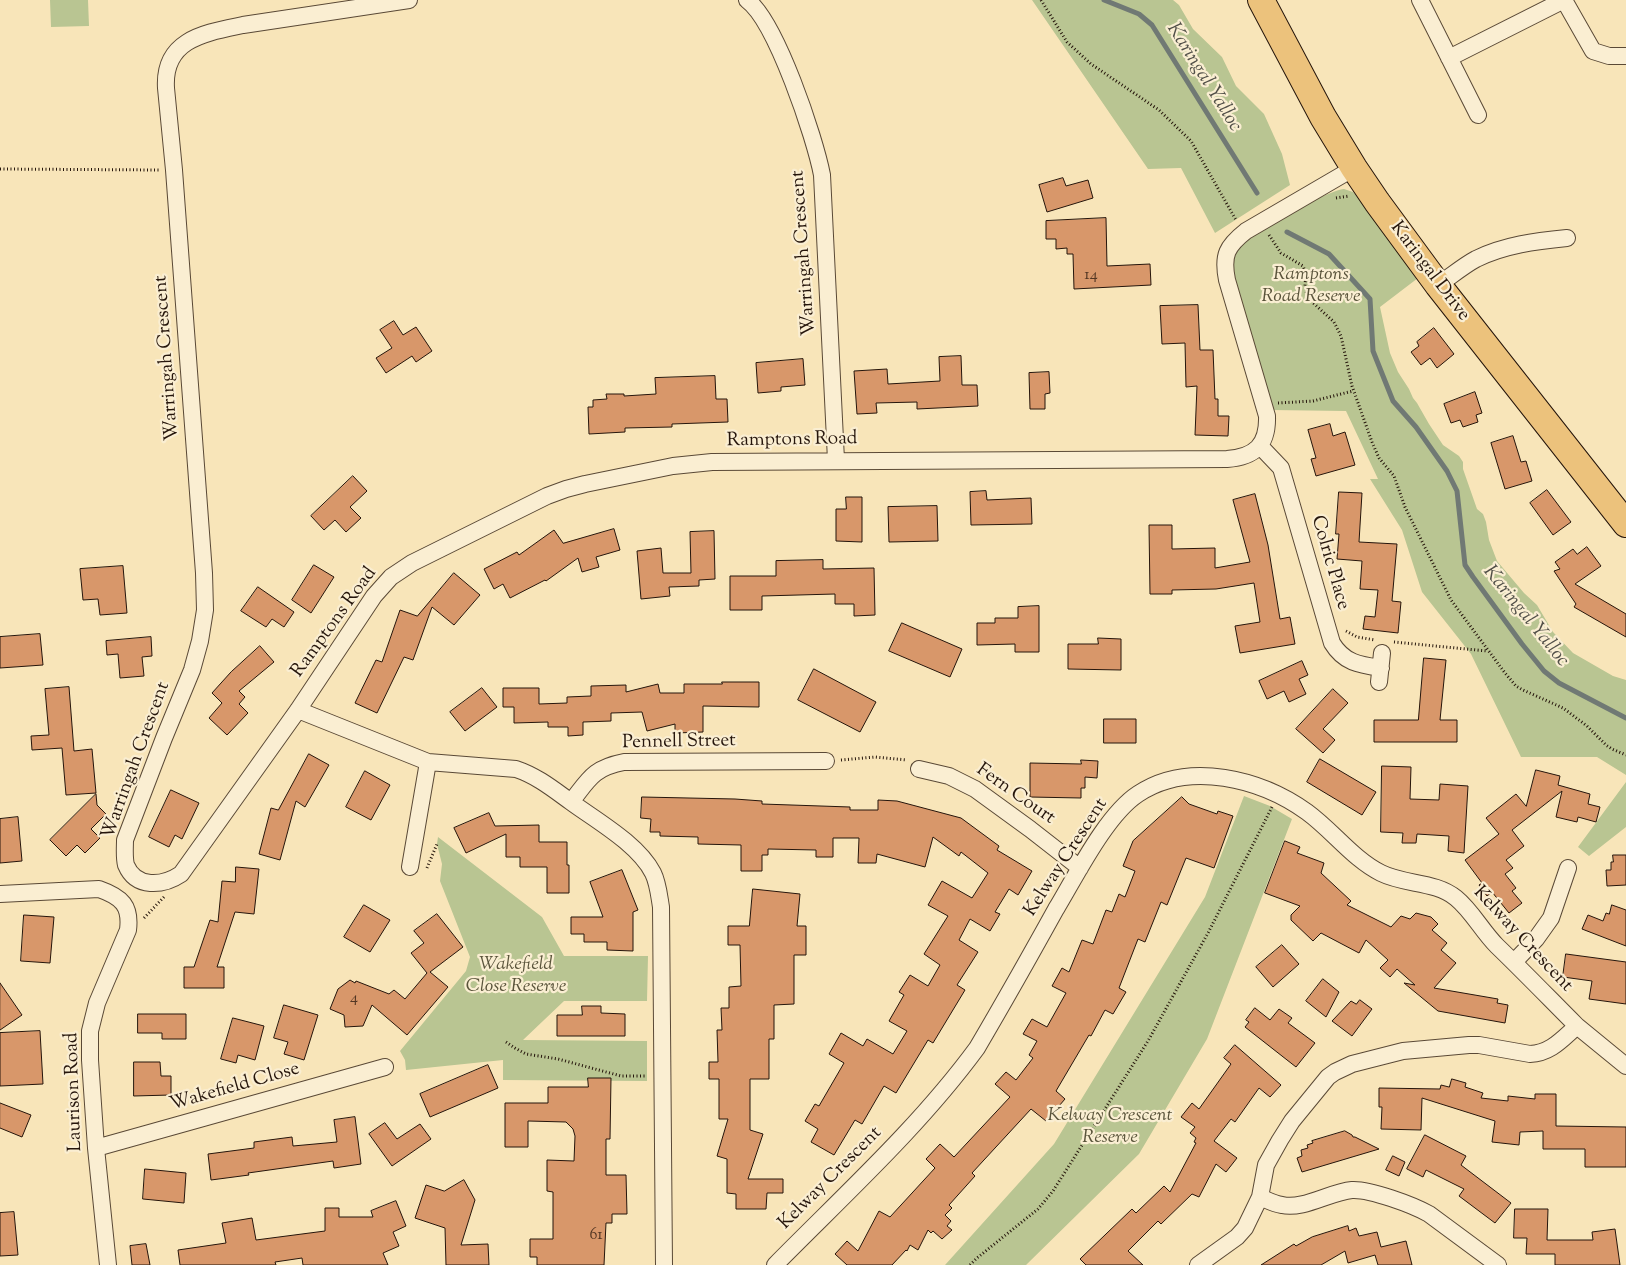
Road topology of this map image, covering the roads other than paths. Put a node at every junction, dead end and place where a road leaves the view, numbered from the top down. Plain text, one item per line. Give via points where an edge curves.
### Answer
1 (409, 0) edge
2 (747, 0) edge
3 (1261, 0) edge
4 (1420, 0) edge
5 (1564, 0) edge
6 (1626, 56) edge
7 (1449, 58) junction
8 (1478, 115) dead end
9 (1346, 173) junction
10 (1567, 238) dead end
11 (1438, 285) junction
12 (1260, 446) junction
13 (836, 460) junction
14 (1626, 524) edge
15 (1381, 657) road end
16 (298, 710) junction
17 (826, 761) road end
18 (428, 762) junction
19 (919, 769) road end
20 (571, 802) junction
21 (410, 867) dead end
22 (1080, 868) junction
23 (1568, 868) dead end
24 (171, 881) joint
25 (0, 894) edge
26 (1514, 962) junction
27 (1576, 1026) junction
28 (1626, 1066) edge
29 (385, 1067) dead end
30 (96, 1148) junction
31 (1260, 1197) junction
32 (108, 1265) edge
33 (664, 1265) edge
34 (775, 1265) edge
35 (1198, 1265) edge
36 (1498, 1265) edge

1 - 24 street, Warringah Crescent via 218,30 187,42 170,58 165,75 205,610 192,670 126,840 124,854 134,875 146,882 159,884
2 - 13 street, Warringah Crescent via 768,27 790,76 822,175
3 - 9 main road, Karingal Drive via 1323,117
4 - 7 street
5 - 6 street via 1593,51 1609,56
5 - 7 street
7 - 8 street
9 - 11 main road, Karingal Drive
9 - 12 street via 1244,233 1226,253 1225,270 1266,416 1266,434
10 - 11 street via 1523,243 1499,250 1476,260
11 - 14 main road, Karingal Drive
12 - 13 street, Ramptons Road via 1247,456 1227,459
12 - 15 street, Colric Place via 1281,468 1328,633 1337,651 1350,662 1364,666
13 - 16 street, Ramptons Road via 693,463 585,484 547,496 412,563 391,577 374,596
16 - 18 street
16 - 24 street, Ramptons Road via 181,874
17 - 20 street, Pennell Street via 624,762 607,765 592,774
18 - 20 street via 516,769 540,780
18 - 21 street
19 - 22 street, Fern Court via 949,776 975,789
20 - 33 street via 629,845 653,873 658,888 661,907
22 - 26 street, Kelway Crescent via 1112,819 1138,794 1179,778 1202,776 1239,781 1278,795 1308,813 1381,874 1431,886 1456,898
22 - 34 street, Kelway Crescent via 978,1048 901,1137
23 - 26 street via 1551,918
25 - 30 street, Laurison Road via 99,889 112,893 127,908 128,930 97,1003 90,1031
26 - 27 street, Kelway Crescent
27 - 28 street, Kelway Crescent
27 - 31 street via 1549,1050 1538,1053 1460,1045 1403,1050 1342,1067 1328,1077 1292,1121 1266,1165
29 - 30 street, Wakefield Close
30 - 32 street, Laurison Road
31 - 35 street via 1237,1237
31 - 36 street via 1290,1206 1342,1192 1367,1192 1419,1208

